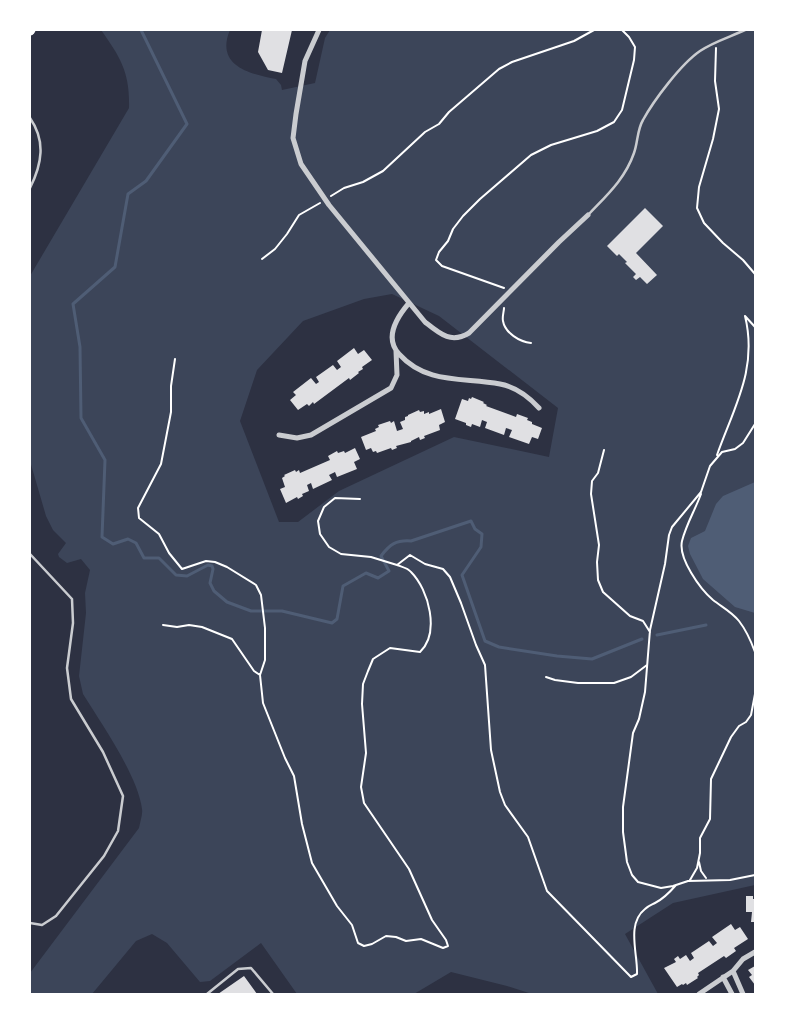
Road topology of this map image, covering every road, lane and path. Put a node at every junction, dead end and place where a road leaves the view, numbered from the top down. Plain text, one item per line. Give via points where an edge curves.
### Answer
1 (319, 30) edge
2 (594, 30) edge
3 (622, 30) edge
4 (745, 30) edge
5 (716, 43) junction
6 (30, 118) edge
7 (30, 188) edge
8 (325, 200) junction
9 (588, 215) joint
10 (262, 259) dead end
11 (755, 274) edge
12 (507, 295) junction
13 (409, 303) junction
14 (755, 327) edge
15 (531, 343) dead end
16 (396, 350) junction
17 (175, 359) dead end
18 (539, 408) dead end
19 (755, 424) edge
20 (279, 435) dead end
21 (604, 450) dead end
22 (717, 458) junction
23 (701, 492) junction
24 (360, 499) dead end
25 (30, 554) edge
26 (396, 565) junction
27 (163, 625) dead end
28 (650, 632) junction
29 (755, 652) edge
30 (647, 664) junction
31 (260, 675) junction
32 (546, 677) dead end
33 (755, 694) edge
34 (699, 860) junction
35 (755, 875) edge
36 (707, 879) junction
37 (690, 881) junction
38 (676, 885) junction
39 (30, 923) edge
40 (755, 952) edge
41 (733, 970) junction
42 (723, 977) junction
43 (207, 994) edge
44 (273, 994) edge
45 (699, 994) edge
46 (732, 994) edge
47 (743, 994) edge

1 - 8 street via 305,61 293,138 302,164
2 - 8 path via 499,69 383,171
3 - 12 path via 635,47 634,60 622,110 614,122 531,155 463,216 439,252 436,260 442,266 503,287
4 - 5 lane
5 - 9 lane via 698,52 660,94 639,128 627,170 610,194
5 - 11 path via 715,81 719,108 699,186 697,208 704,223
6 - 7 lane via 39,134 42,152
8 - 10 path via 299,215 275,249
8 - 13 street
9 - 12 street
12 - 13 street via 460,339 436,332
12 - 15 path via 503,321 521,342
13 - 16 street via 398,315 393,332
14 - 22 path via 745,316 749,359
16 - 18 street via 408,364 423,373 501,384 521,392
16 - 20 street via 396,375 392,388 310,436
17 - 31 path via 171,412 161,464 138,508 139,518 159,534 182,569 206,561 215,562 256,585 265,628 265,660
19 - 22 path via 743,443 722,452
21 - 28 path via 598,473 592,481 591,494 599,545 596,562 598,580 603,592 630,616 643,621
22 - 23 path via 710,466
23 - 28 path via 669,535
23 - 29 path via 682,542 683,558 712,599 739,621
24 - 26 path via 335,498 324,507 318,521 320,534 329,547 341,554
25 - 39 lane via 72,599 68,668 71,698 103,752 123,796 118,831 104,856 56,916 42,925
26 - 31 path via 410,570 422,585 428,599 430,635 420,652 390,648 373,659 363,684 366,752 361,787 364,803 409,869 432,920 448,946 443,948 421,939 406,941 386,936 372,944 364,946 358,943 352,925 312,863 294,776 264,703
26 - 38 path via 410,555 443,569 450,577 485,665 491,750 505,806 528,837 547,891 631,977 637,974 637,920 646,908
27 - 31 path via 202,627 232,639
28 - 30 path
30 - 32 path via 631,677 614,683 578,683
30 - 38 path via 639,718 633,733 623,807 623,832 627,862 638,882 660,888
33 - 34 path via 751,715 731,737 711,779 710,819 700,838
34 - 36 path
34 - 37 path
35 - 36 path via 730,880
36 - 37 path
37 - 38 path
40 - 41 street
41 - 42 street
41 - 47 street
42 - 45 street
42 - 46 street
43 - 44 lane via 238,969 251,968

